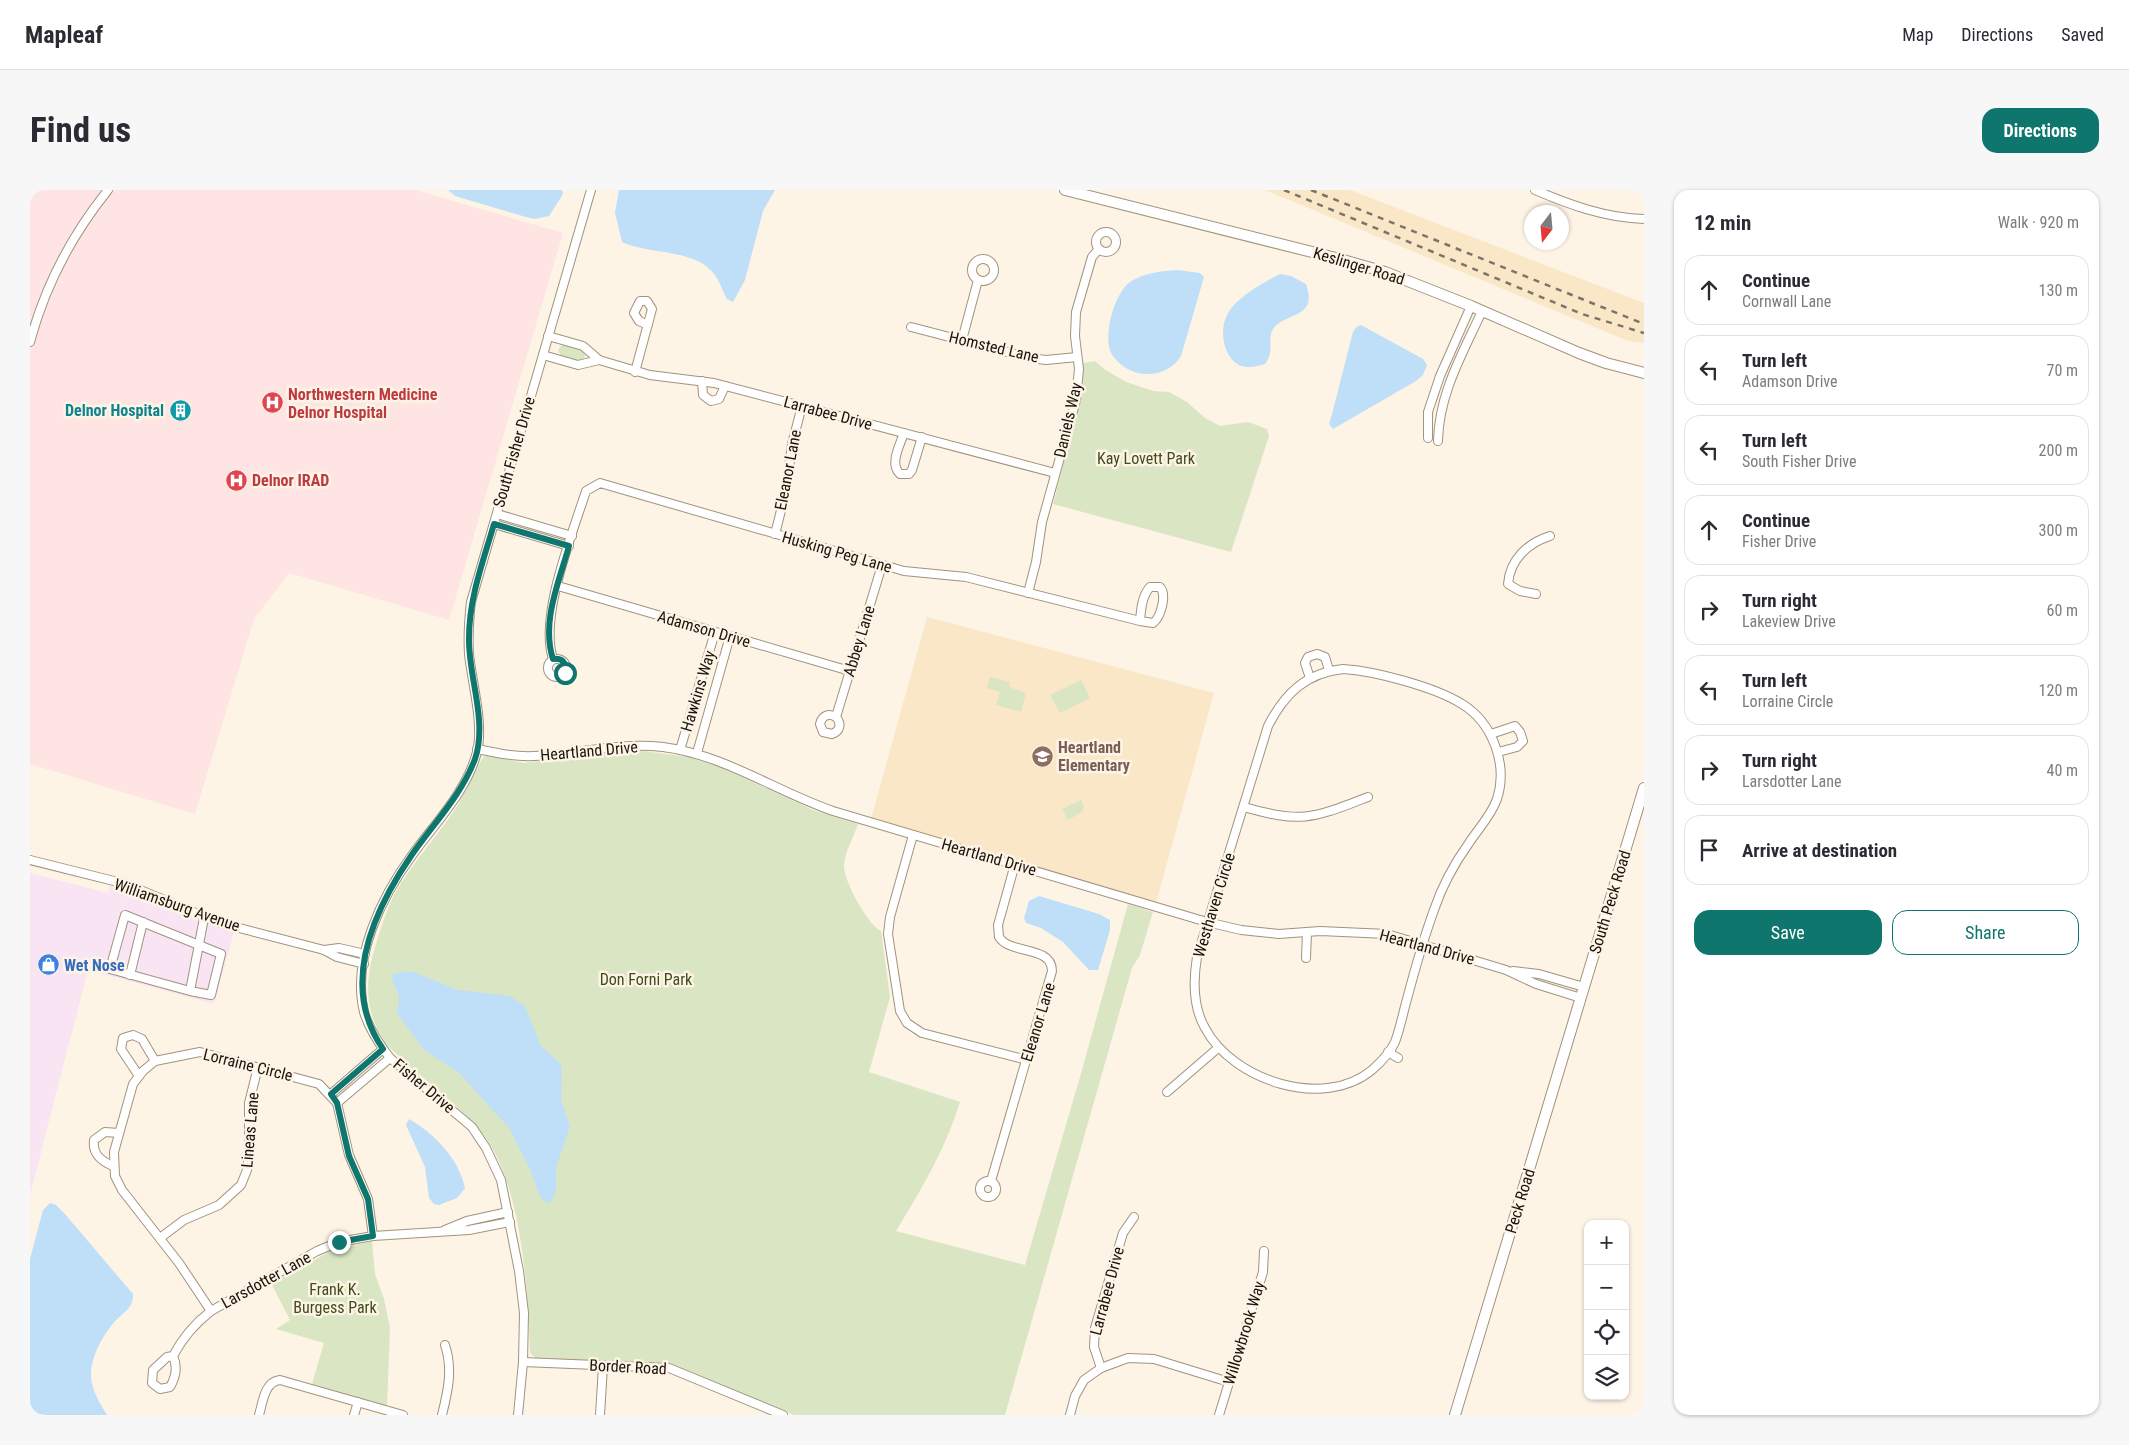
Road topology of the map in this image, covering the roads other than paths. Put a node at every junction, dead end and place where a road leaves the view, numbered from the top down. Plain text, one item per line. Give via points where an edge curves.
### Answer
1 (108, 190) edge
2 (591, 190) edge
3 (1065, 190) edge
4 (1535, 190) edge
5 (1644, 219) edge
6 (1098, 249) dead end
7 (978, 280) dead end
8 (1471, 306) junction
9 (1482, 311) junction
10 (648, 325) dead end
11 (911, 327) dead end
12 (548, 336) junction
13 (962, 340) junction
14 (30, 342) edge
15 (543, 355) junction
16 (1077, 357) junction
17 (599, 360) junction
18 (635, 372) junction
19 (1644, 373) edge
20 (702, 381) junction
21 (725, 386) junction
22 (802, 406) junction
23 (904, 433) junction
24 (922, 438) junction
25 (1428, 438) dead end
26 (1438, 441) dead end
27 (1055, 473) junction
28 (496, 514) junction
29 (494, 524) junction
30 (775, 534) junction
31 (572, 536) junction
32 (1550, 536) dead end
33 (569, 546) junction
34 (882, 565) junction
35 (558, 586) junction
36 (1028, 593) junction
37 (1536, 594) dead end
38 (1140, 621) junction
39 (715, 632) junction
40 (730, 636) junction
41 (553, 659) dead end
42 (1330, 670) junction
43 (850, 672) junction
44 (1310, 678) junction
45 (836, 717) dead end
46 (1491, 734) junction
47 (478, 749) junction
48 (680, 750) junction
49 (1498, 752) junction
50 (697, 753) junction
51 (1644, 788) edge
52 (1368, 797) dead end
53 (1244, 807) junction
54 (913, 835) junction
55 (30, 860) edge
56 (1015, 864) junction
57 (204, 918) junction
58 (143, 922) junction
59 (1207, 922) junction
60 (1307, 932) junction
61 (1422, 943) junction
62 (200, 944) junction
63 (324, 950) junction
64 (365, 954) junction
65 (1306, 958) dead end
66 (364, 964) junction
67 (1506, 970) junction
68 (130, 975) junction
69 (1584, 987) junction
70 (190, 991) junction
71 (1581, 998) junction
72 (1218, 1048) junction
73 (383, 1049) junction
74 (1388, 1052) junction
75 (390, 1058) junction
76 (1398, 1058) dead end
77 (1026, 1060) junction
78 (155, 1062) junction
79 (258, 1067) junction
80 (139, 1076) junction
81 (1167, 1092) dead end
82 (331, 1094) junction
83 (337, 1103) junction
84 (119, 1133) junction
85 (112, 1166) junction
86 (991, 1181) dead end
87 (508, 1212) junction
88 (1134, 1217) dead end
89 (510, 1222) junction
90 (438, 1232) junction
91 (373, 1236) junction
92 (160, 1238) junction
93 (1264, 1251) dead end
94 (211, 1311) junction
95 (445, 1345) dead end
96 (173, 1356) dead end
97 (523, 1362) junction
98 (603, 1366) junction
99 (1101, 1368) junction
100 (1229, 1382) junction
101 (358, 1402) junction
102 (259, 1415) edge
103 (354, 1415) edge
104 (403, 1415) edge
105 (442, 1415) edge
106 (518, 1415) edge
107 (600, 1415) edge
108 (783, 1415) edge
109 (1070, 1415) edge
110 (1219, 1415) edge
111 (1455, 1415) edge

1 - 14 street via 88,215 57,267
2 - 12 street, South Fisher Drive
3 - 8 main road, Keslinger Road via 1337,258 1385,272
4 - 5 street via 1597,213 1624,219
6 - 16 street, Daniels Way via 1092,257 1076,312
7 - 13 street
8 - 9 main road, Keslinger Road
8 - 25 street via 1428,412
9 - 19 main road, Keslinger Road via 1579,353
9 - 26 street via 1446,389 1438,423
10 - 18 street
11 - 13 street, Homsted Lane
12 - 15 street, South Fisher Drive
12 - 17 street, Larrabee Drive via 583,346
13 - 16 street, Homsted Lane via 1030,358
15 - 17 street, Larrabee Drive via 578,365
15 - 28 street, South Fisher Drive
16 - 27 street, Daniels Way via 1076,400
17 - 18 street, Larrabee Drive
18 - 20 street, Larrabee Drive
20 - 21 street, Larrabee Drive
20 - 21 street via 703,395 711,401 719,399
21 - 22 street, Larrabee Drive
22 - 23 street, Larrabee Drive
22 - 30 street, Eleanor Lane
23 - 24 street, Larrabee Drive
23 - 24 street via 894,462 900,474 909,474 912,470
24 - 27 street, Larrabee Drive
27 - 36 street, Daniels Way
28 - 29 street, South Fisher Drive
28 - 31 street
29 - 33 street
29 - 47 street, South Fisher Drive via 470,614 469,653
30 - 31 street, Husking Peg Lane via 600,483 586,491
30 - 34 street, Husking Peg Lane
31 - 33 street, Husking Peg Lane
32 - 37 street via 1525,548 1509,574 1508,584 1520,591
33 - 35 street, Husking Peg Lane
34 - 36 street, Husking Peg Lane via 911,573 966,577
34 - 43 street, Abbey Lane
35 - 39 street, Adamson Drive
35 - 41 street, Husking Peg Lane via 549,619
36 - 38 street, Husking Peg Lane
38 - 38 street via 1146,591 1150,587 1160,587 1163,596 1156,621
39 - 40 street, Adamson Drive
39 - 48 street, Hawkins Way
40 - 43 street, Adamson Drive
40 - 50 street, Hawkins Way
42 - 44 street, Westhaven Circle
42 - 44 street via 1326,657 1317,654 1308,657 1305,663
42 - 46 street, Westhaven Circle via 1363,670 1423,688 1462,704
43 - 45 street, Abbey Lane
44 - 53 street, Westhaven Circle via 1292,690 1268,726
46 - 49 street, Westhaven Circle
46 - 49 street via 1515,726 1520,732 1523,741 1517,747
47 - 48 street, Heartland Drive via 521,756 619,746
47 - 64 street, Fisher Drive via 458,792 392,885
48 - 50 street, Heartland Drive
49 - 61 street, Westhaven Circle via 1501,776 1497,799 1441,890
50 - 54 street, Heartland Drive via 818,806
51 - 69 main road, South Peck Road
52 - 53 street via 1323,815 1301,818 1276,816
53 - 59 street, Westhaven Circle
54 - 56 street, Heartland Drive
54 - 77 street via 888,928 902,1017 922,1033
55 - 57 street, Williamsburg Avenue via 126,884
56 - 59 street, Heartland Drive
56 - 77 street, Eleanor Lane via 998,924 999,937 1009,945 1043,956 1052,966 1052,976
57 - 62 street
57 - 63 street, Williamsburg Avenue
58 - 62 street
58 - 68 street
58 - 68 street via 125,915 110,969
59 - 60 street, Heartland Drive via 1279,934
59 - 72 street, Westhaven Circle via 1197,958 1194,989 1204,1028
60 - 61 street, Heartland Drive via 1357,931
60 - 65 street
61 - 67 street, Heartland Drive
61 - 74 street, Westhaven Circle via 1395,1042
62 - 70 street
62 - 70 street via 221,954 210,995
63 - 64 street, Williamsburg Avenue via 339,948
63 - 66 street, Williamsburg Avenue
64 - 66 street, Fisher Drive
66 - 73 street, Fisher Drive via 361,986 364,1013
67 - 69 street, Heartland Drive via 1539,974
67 - 71 street, Heartland Drive via 1536,984
68 - 70 street
69 - 71 main road, Peck Road
71 - 111 main road, Peck Road
72 - 74 street, Westhaven Circle via 1245,1069 1264,1078 1307,1090 1324,1090 1353,1082 1370,1071
72 - 81 street
73 - 75 street, Fisher Drive
73 - 82 street
74 - 76 street
75 - 83 street
75 - 87 street, Fisher Drive via 472,1127 501,1180
77 - 86 street, Eleanor Lane
78 - 79 street, Lorraine Circle via 200,1052
78 - 80 street, Lorraine Circle
78 - 80 street via 142,1039 133,1034 123,1038 121,1049
79 - 82 street, Lorraine Circle via 312,1081
79 - 92 street, Lineas Lane via 249,1103 247,1170 241,1185 223,1202 184,1220
80 - 84 street, Lorraine Circle via 133,1084
82 - 83 street, Lorraine Circle
83 - 91 street, Lorraine Circle via 349,1156 368,1199
84 - 85 street, Lorraine Circle
84 - 85 street via 105,1132 94,1140 94,1151
85 - 92 street via 122,1190
87 - 89 street, Fisher Drive
87 - 90 street, Larsdotter Lane
88 - 99 street, Larrabee Drive via 1123,1234 1095,1328 1094,1347
89 - 90 street, Larsdotter Lane
89 - 97 street, Fisher Drive via 522,1292
90 - 91 street, Larsdotter Lane
91 - 94 street, Larsdotter Lane via 339,1242 317,1251
92 - 94 street
93 - 100 street, Willowbrook Way via 1263,1272
94 - 96 street, Larsdotter Lane via 187,1332
95 - 105 street via 450,1368
97 - 98 street, Border Road
97 - 106 street, Fisher Drive
98 - 107 street
98 - 108 street, Border Road via 669,1368
99 - 100 street via 1128,1358 1146,1358
99 - 109 street via 1078,1388
100 - 110 street, Willowbrook Way
101 - 102 street via 276,1381 268,1387
101 - 103 street
101 - 104 street

